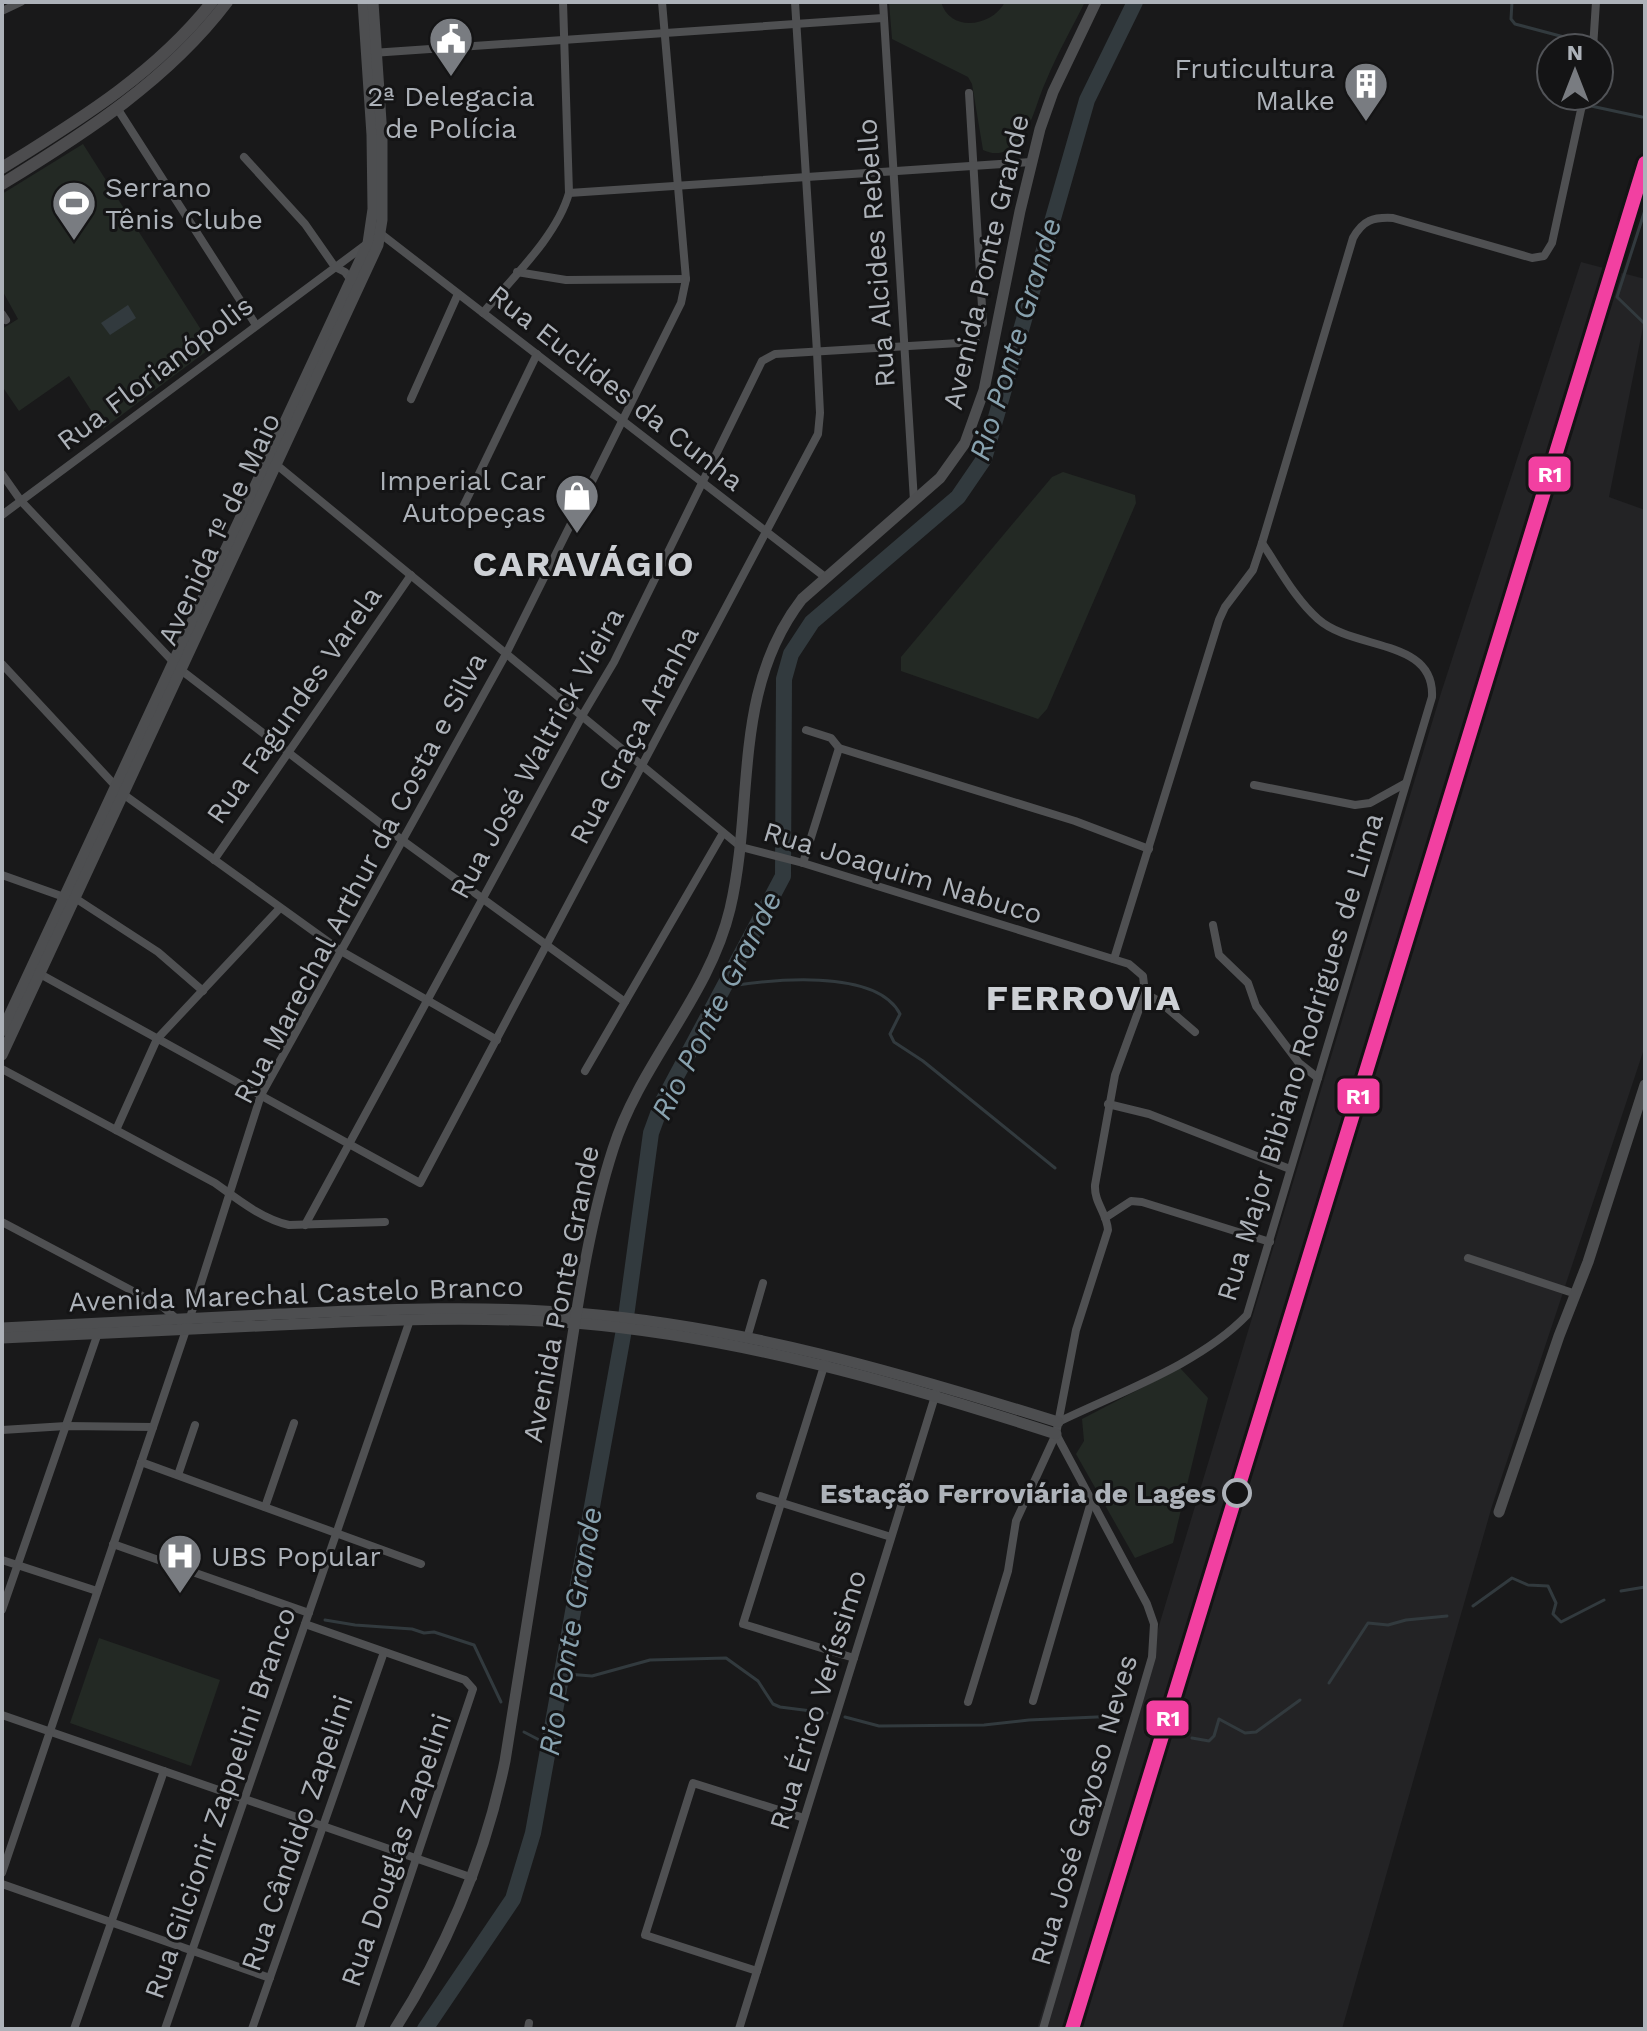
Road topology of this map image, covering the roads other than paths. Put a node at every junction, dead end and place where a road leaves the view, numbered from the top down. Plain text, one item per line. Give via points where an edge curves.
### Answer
1 (21, 2) edge
2 (212, 2) edge
3 (227, 2) edge
4 (363, 2) edge
5 (373, 2) edge
6 (563, 2) edge
7 (662, 2) edge
8 (795, 2) edge
9 (883, 2) edge
10 (1096, 2) edge
11 (1596, 2) edge
12 (2, 11) edge
13 (883, 18) junction
14 (797, 24) junction
15 (1594, 32) edge
16 (664, 33) junction
17 (565, 39) junction
18 (372, 52) junction
19 (969, 93) dead end
20 (117, 108) junction
21 (1581, 112) edge
22 (377, 136) junction
23 (244, 157) dead end
24 (1031, 162) junction
25 (973, 166) junction
26 (2, 168) edge
27 (893, 171) junction
28 (807, 177) junction
29 (2, 184) edge
30 (678, 185) junction
31 (569, 193) junction
32 (381, 234) junction
33 (368, 243) junction
34 (335, 267) junction
35 (517, 272) junction
36 (686, 279) junction
37 (351, 280) junction
38 (458, 294) junction
39 (483, 313) junction
40 (983, 323) dead end
41 (256, 325) junction
42 (976, 342) dead end
43 (904, 347) junction
44 (817, 352) junction
45 (537, 354) junction
46 (411, 399) dead end
47 (622, 421) junction
48 (272, 461) junction
49 (2, 474) edge
50 (702, 483) junction
51 (21, 501) junction
52 (914, 501) junction
53 (462, 509) dead end
54 (2, 515) edge
55 (767, 532) junction
56 (1262, 543) junction
57 (411, 575) junction
58 (825, 577) junction
59 (506, 654) junction
60 (2, 664) edge
61 (177, 665) junction
62 (582, 716) junction
63 (806, 730) dead end
64 (839, 748) junction
65 (289, 753) junction
66 (642, 766) junction
67 (1406, 783) junction
68 (1254, 785) dead end
69 (119, 790) junction
70 (723, 833) junction
71 (402, 840) junction
72 (741, 847) junction
73 (1149, 849) junction
74 (214, 860) junction
75 (803, 863) junction
76 (2, 875) edge
77 (69, 898) junction
78 (482, 898) junction
79 (280, 908) junction
80 (1213, 925) dead end
81 (547, 945) junction
82 (341, 951) junction
83 (1114, 959) junction
84 (40, 974) junction
85 (203, 991) junction
86 (1145, 993) junction
87 (427, 1000) junction
88 (625, 1002) junction
89 (2, 1031) edge
90 (1195, 1032) dead end
91 (157, 1039) junction
92 (497, 1040) junction
93 (2, 1055) edge
94 (2, 1069) edge
95 (585, 1071) dead end
96 (1318, 1078) junction
97 (1645, 1085) edge
98 (261, 1095) junction
99 (1108, 1104) junction
100 (116, 1130) junction
101 (349, 1144) junction
102 (1290, 1169) junction
103 (229, 1195) junction
104 (1105, 1218) junction
105 (2, 1222) edge
106 (385, 1222) dead end
107 (305, 1225) junction
108 (1270, 1242) junction
109 (1468, 1258) dead end
110 (763, 1283) dead end
111 (1576, 1294) junction
112 (418, 1309) junction
113 (576, 1318) junction
114 (410, 1320) junction
115 (184, 1322) junction
116 (635, 1325) junction
117 (2, 1328) edge
118 (98, 1333) junction
119 (2, 1338) edge
120 (747, 1338) junction
121 (826, 1360) junction
122 (936, 1390) junction
123 (294, 1423) dead end
124 (195, 1425) dead end
125 (66, 1426) junction
126 (153, 1427) junction
127 (1057, 1428) junction
128 (2, 1430) edge
129 (141, 1462) junction
130 (178, 1475) junction
131 (760, 1496) dead end
132 (1091, 1502) junction
133 (781, 1503) junction
134 (265, 1507) junction
135 (1499, 1512) dead end
136 (336, 1533) junction
137 (891, 1537) junction
138 (113, 1544) junction
139 (2, 1560) edge
140 (421, 1564) dead end
141 (18, 1565) junction
142 (97, 1591) junction
143 (2, 1610) edge
144 (309, 1613) junction
145 (305, 1624) junction
146 (384, 1652) junction
147 (854, 1658) junction
148 (1033, 1701) dead end
149 (968, 1702) dead end
150 (2, 1715) edge
151 (50, 1731) junction
152 (164, 1771) junction
153 (244, 1799) junction
154 (804, 1818) junction
155 (323, 1826) junction
156 (417, 1859) junction
157 (2, 1873) edge
158 (473, 1878) junction
159 (2, 1884) edge
160 (111, 1922) junction
161 (192, 1951) junction
162 (757, 1971) junction
163 (270, 1978) junction
164 (74, 2029) edge
165 (165, 2029) edge
166 (252, 2029) edge
167 (359, 2029) edge
168 (395, 2029) edge
169 (739, 2029) edge
170 (1043, 2029) edge

1 - 12 street
2 - 26 main road via 125,88
3 - 20 main road via 173,63
4 - 18 street, Avenida 1º de Maio
5 - 18 street, Avenida 1º de Maio
6 - 17 street
7 - 16 street, Rua Marechal Arthur da Costa e Silva
8 - 14 street, Rua Graça Aranha
9 - 13 street, Rua Alcides Rebello
10 - 24 street, Avenida Ponte Grande via 1053,92
11 - 15 street
13 - 14 street
13 - 27 street, Rua Alcides Rebello
14 - 16 street
14 - 28 street, Rua Graça Aranha
16 - 17 street
16 - 30 street, Rua Marechal Arthur da Costa e Silva
17 - 18 street
17 - 31 street
18 - 22 street, Avenida 1º de Maio
19 - 25 street
20 - 29 main road
20 - 41 street
21 - 56 street via 1552,243 1544,256 1532,258 1393,218 1367,220 1360,226
22 - 32 street, Avenida 1º de Maio
22 - 33 street, Avenida 1º de Maio
23 - 34 street via 305,224
24 - 25 street
24 - 52 street, Avenida Ponte Grande via 976,418 952,464
25 - 27 street
25 - 40 street
27 - 28 street
27 - 43 street, Rua Alcides Rebello
28 - 30 street
28 - 44 street, Rua Graça Aranha
30 - 31 street
30 - 36 street, Rua Marechal Arthur da Costa e Silva
31 - 35 street via 560,217
32 - 33 street
32 - 38 street, Rua Euclides da Cunha
32 - 48 street, Avenida 1º de Maio
33 - 34 street, Rua Florianópolis
33 - 37 street, Avenida 1º de Maio
34 - 37 street
34 - 41 street, Rua Florianópolis
35 - 36 street via 581,281
35 - 39 street
36 - 47 street, Rua Marechal Arthur da Costa e Silva via 681,303
37 - 48 street, Avenida 1º de Maio
38 - 39 street, Rua Euclides da Cunha
38 - 46 street
39 - 45 street, Rua Euclides da Cunha
41 - 51 street, Rua Florianópolis
42 - 43 street, Rua José Waltrick Vieira
43 - 44 street, Rua José Waltrick Vieira
43 - 52 street, Rua Alcides Rebello
44 - 50 street, Rua José Waltrick Vieira via 764,359
44 - 55 street, Rua Graça Aranha via 818,434
45 - 47 street, Rua Euclides da Cunha
45 - 53 street
47 - 50 street, Rua Euclides da Cunha
47 - 59 street, Rua Marechal Arthur da Costa e Silva
48 - 57 street, Rua Joaquim Nabuco
48 - 61 street, Avenida 1º de Maio
49 - 51 street
50 - 55 street, Rua Euclides da Cunha
50 - 62 street, Rua José Waltrick Vieira
51 - 54 street, Rua Florianópolis
51 - 61 street
52 - 58 street, Avenida Ponte Grande
55 - 58 street, Rua Euclides da Cunha
55 - 66 street, Rua Graça Aranha
56 - 67 street, Rua Major Bibiano Rodrigues de Lima via 1319,620 1348,636 1400,652 1429,673 1432,697
56 - 73 street via 1253,570 1219,620
57 - 59 street, Rua Joaquim Nabuco
57 - 65 street, Rua Fagundes Varela
58 - 72 street, Avenida Ponte Grande via 786,620 762,676 749,741
59 - 62 street, Rua Joaquim Nabuco
59 - 71 street, Rua Marechal Arthur da Costa e Silva
60 - 69 street
61 - 65 street
61 - 69 street, Avenida 1º de Maio
62 - 66 street, Rua Joaquim Nabuco
62 - 78 street, Rua José Waltrick Vieira
63 - 64 street via 831,738
64 - 73 street
64 - 75 street
65 - 71 street
65 - 74 street, Rua Fagundes Varela
66 - 70 street, Rua Joaquim Nabuco
66 - 81 street, Rua Graça Aranha
67 - 68 street via 1370,803 1355,805
67 - 96 street, Rua Major Bibiano Rodrigues de Lima
69 - 74 street
69 - 77 street, Avenida 1º de Maio
70 - 72 street, Rua Joaquim Nabuco
70 - 88 street
71 - 78 street
71 - 82 street, Rua Marechal Arthur da Costa e Silva
72 - 75 street, Rua Joaquim Nabuco
72 - 113 street, Avenida Ponte Grande via 719,947 638,1090 614,1145
73 - 83 street
74 - 79 street
75 - 83 street, Rua Joaquim Nabuco
76 - 77 street
77 - 84 street, Avenida 1º de Maio
77 - 85 street via 158,952
77 - 89 street, Avenida 1º de Maio
78 - 81 street
78 - 87 street, Rua José Waltrick Vieira
79 - 82 street
79 - 85 street
80 - 96 street via 1219,955 1248,983 1256,1006 1299,1063
81 - 88 street
81 - 92 street, Rua Graça Aranha
82 - 87 street
82 - 98 street, Rua Marechal Arthur da Costa e Silva
83 - 86 street, Rua Joaquim Nabuco via 1137,969
84 - 91 street
84 - 93 street, Avenida 1º de Maio
85 - 91 street
86 - 90 street, Rua Joaquim Nabuco
86 - 99 street
87 - 92 street
87 - 101 street, Rua José Waltrick Vieira
88 - 95 street
91 - 98 street
91 - 100 street
92 - 101 street, Rua Graça Aranha via 420,1183
94 - 100 street
96 - 102 street, Rua Major Bibiano Rodrigues de Lima
97 - 111 street
98 - 101 street
98 - 103 street, Rua Marechal Arthur da Costa e Silva
99 - 102 street via 1149,1114
99 - 104 street via 1094,1194
100 - 103 street
101 - 107 street, Rua José Waltrick Vieira
102 - 108 street, Rua Major Bibiano Rodrigues de Lima
103 - 107 street via 279,1222
103 - 115 street, Rua Marechal Arthur da Costa e Silva
104 - 108 street via 1124,1204 1142,1202
104 - 127 street via 1108,1230 1076,1330
105 - 115 street
106 - 107 street
108 - 127 street, Rua Major Bibiano Rodrigues de Lima via 1253,1302 1231,1331 1198,1354
109 - 111 street
110 - 120 street
111 - 135 street
112 - 113 street, Avenida Marechal Castelo Branco
112 - 114 street
112 - 115 street, Avenida Marechal Castelo Branco
113 - 114 street, Avenida Marechal Castelo Branco
113 - 116 street, Avenida Marechal Castelo Branco
113 - 158 street, Avenida Ponte Grande via 505,1761
114 - 115 street, Avenida Marechal Castelo Branco
114 - 136 street, Rua Gilcionir Zappelini Branco
115 - 117 street, Avenida Marechal Castelo Branco
115 - 118 street, Avenida Marechal Castelo Branco
115 - 126 street, Rua Marechal Arthur da Costa e Silva
116 - 120 street, Avenida Marechal Castelo Branco
116 - 121 street, Avenida Marechal Castelo Branco
118 - 119 street, Avenida Marechal Castelo Branco
118 - 125 street
120 - 121 street, Avenida Marechal Castelo Branco
121 - 122 street, Avenida Marechal Castelo Branco
121 - 133 street
122 - 127 street, Avenida Marechal Castelo Branco
122 - 137 street, Rua Érico Veríssimo
123 - 134 street
124 - 130 street
125 - 126 street
125 - 128 street
125 - 141 street
126 - 129 street, Rua Marechal Arthur da Costa e Silva
127 - 132 street, Rua José Gayoso Neves
127 - 149 street via 1016,1521 1008,1571
129 - 130 street
129 - 138 street, Rua Marechal Arthur da Costa e Silva
130 - 134 street
131 - 133 street
132 - 148 street
132 - 170 street, Rua José Gayoso Neves via 1147,1604 1155,1637
133 - 137 street
133 - 147 street via 743,1624
134 - 136 street
136 - 140 street
136 - 144 street, Rua Gilcionir Zappelini Branco
137 - 147 street, Rua Érico Veríssimo
138 - 142 street, Rua Marechal Arthur da Costa e Silva
138 - 144 street
139 - 141 street
141 - 142 street
141 - 143 street
142 - 151 street, Rua Marechal Arthur da Costa e Silva
144 - 145 street, Rua Gilcionir Zappelini Branco
145 - 146 street
145 - 153 street, Rua Gilcionir Zappelini Branco
146 - 155 street, Rua Cândido Zapelini
146 - 156 street, Rua Douglas Zapelini via 472,1685
147 - 154 street, Rua Érico Veríssimo
150 - 151 street
151 - 152 street
151 - 157 street, Rua Marechal Arthur da Costa e Silva
152 - 153 street
152 - 160 street
153 - 155 street
153 - 161 street, Rua Gilcionir Zappelini Branco
154 - 162 street, Rua Érico Veríssimo
154 - 162 street via 693,1783 645,1935
155 - 156 street
155 - 163 street, Rua Cândido Zapelini
156 - 158 street
156 - 167 street, Rua Douglas Zapelini
158 - 168 street, Avenida Ponte Grande
159 - 160 street
160 - 161 street
160 - 164 street
161 - 163 street
161 - 165 street, Rua Gilcionir Zappelini Branco
162 - 169 street, Rua Érico Veríssimo
163 - 166 street, Rua Cândido Zapelini

